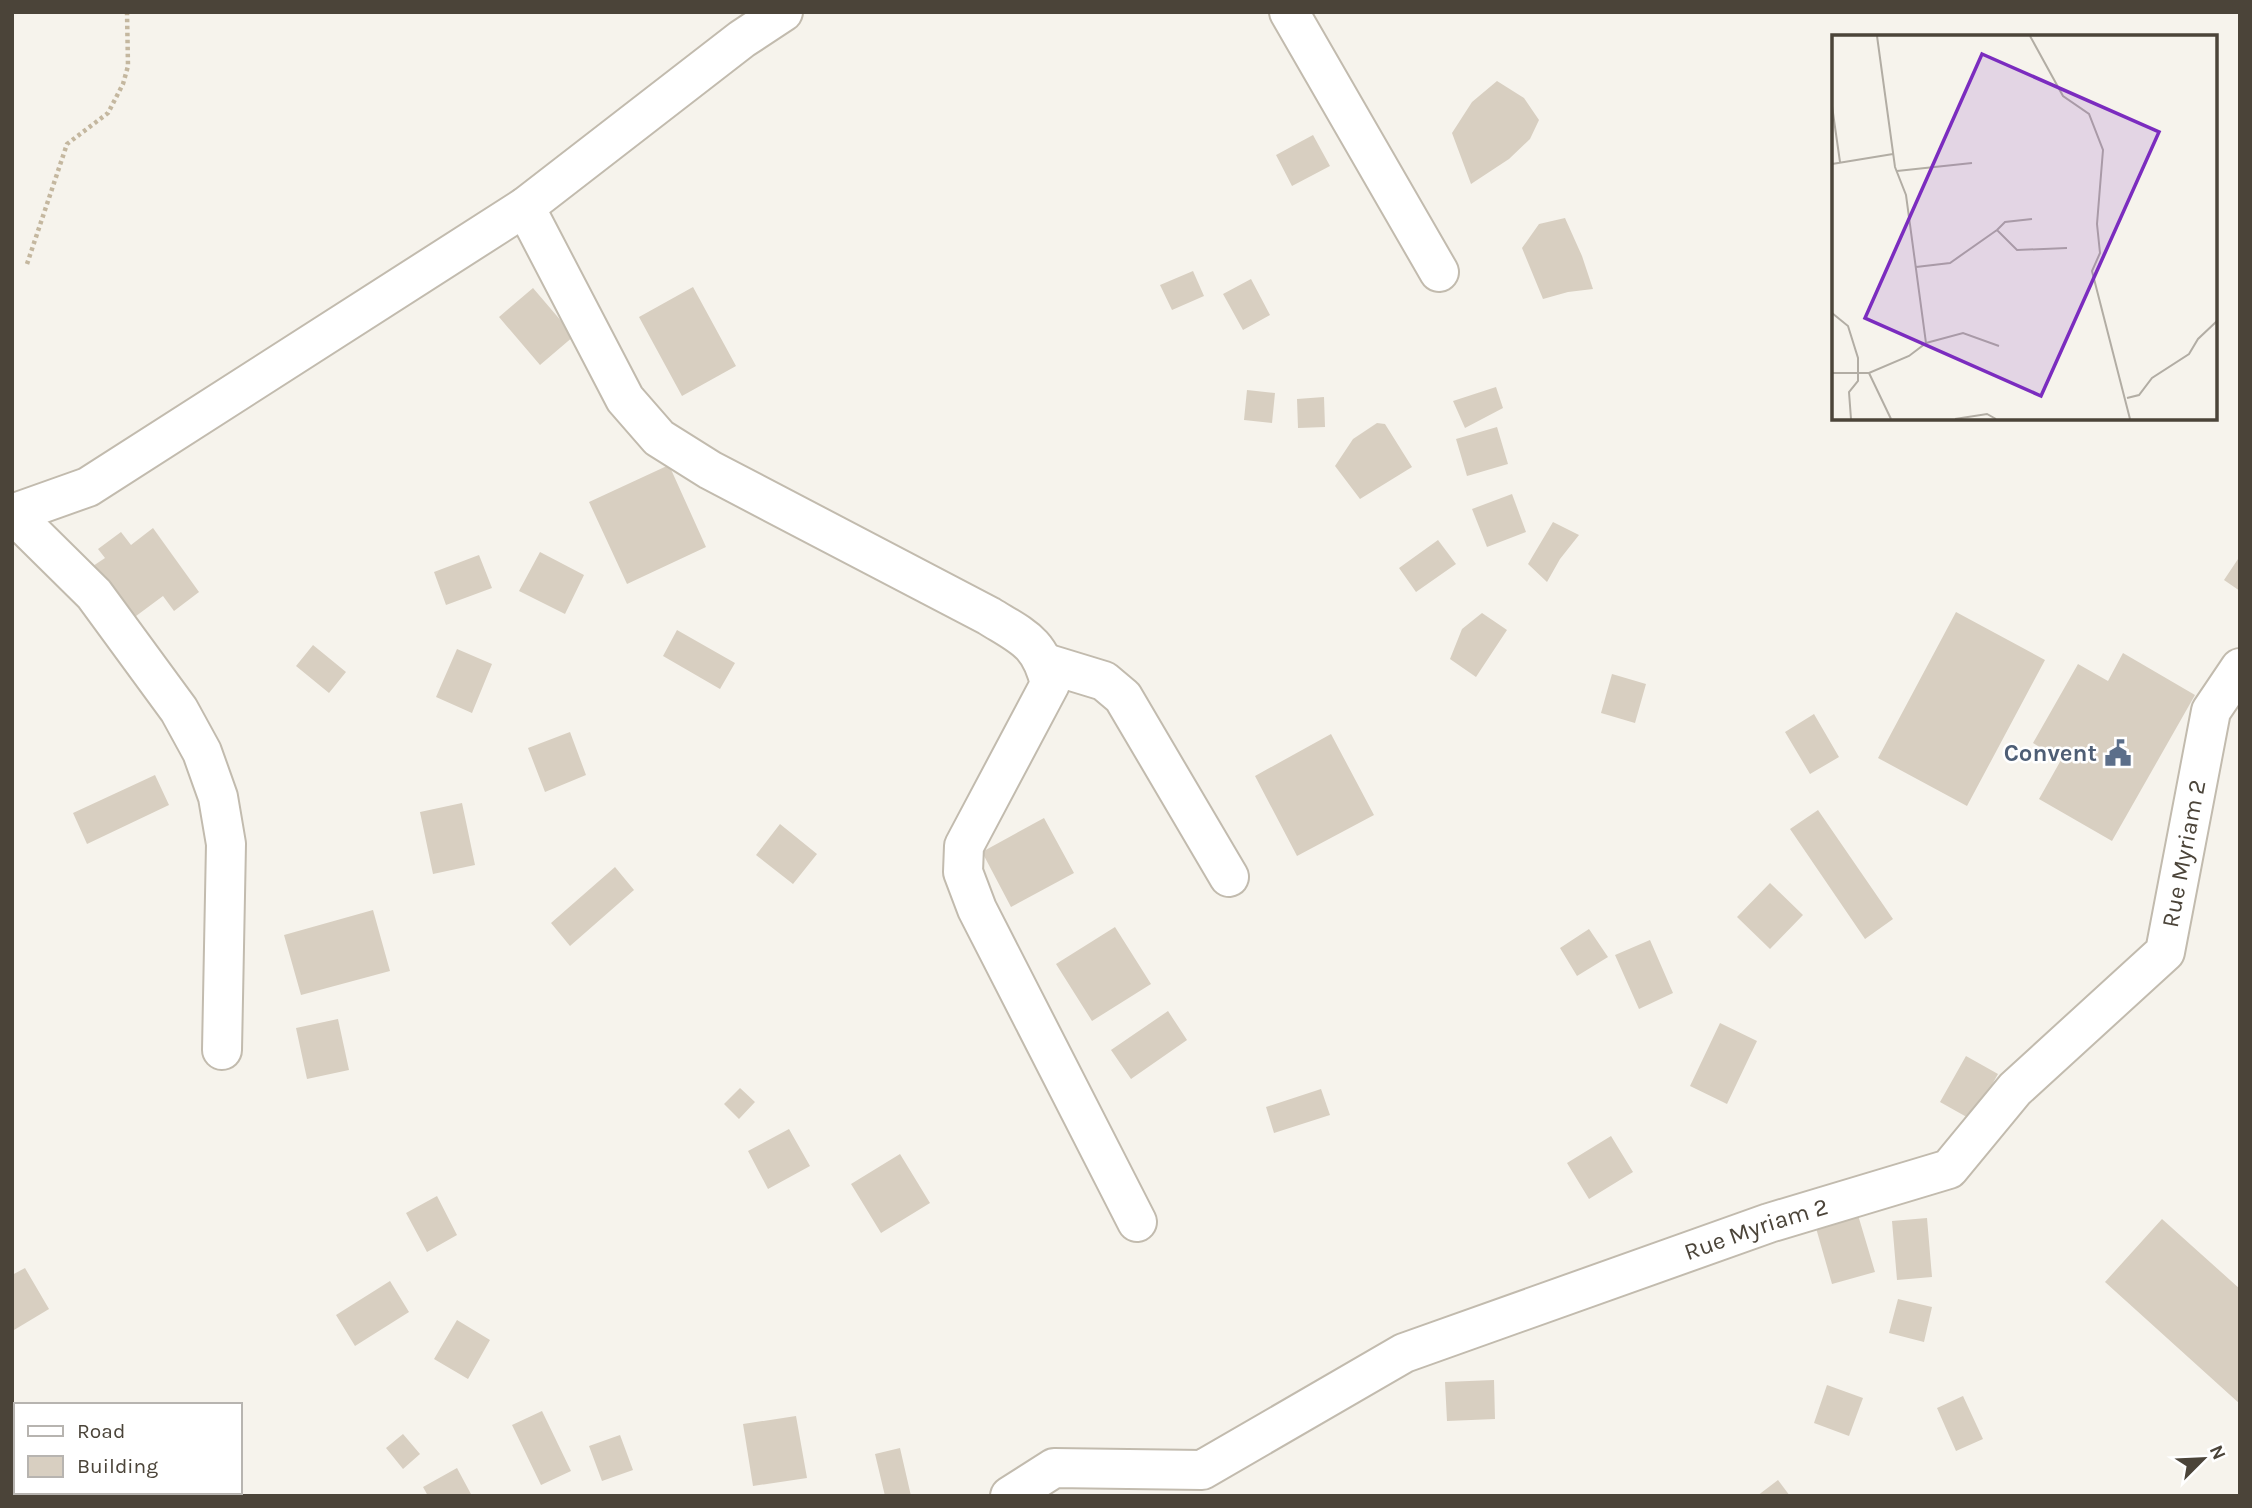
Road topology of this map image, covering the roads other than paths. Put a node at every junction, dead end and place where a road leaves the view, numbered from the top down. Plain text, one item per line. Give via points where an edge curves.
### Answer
1 (783, 12) edge
2 (1289, 12) edge
3 (525, 207) junction
4 (1439, 272) dead end
5 (13, 514) edge
6 (1045, 663) junction
7 (2240, 668) edge
8 (1229, 877) dead end
9 (222, 1050) dead end
10 (1137, 1222) dead end
11 (1010, 1496) edge

1 - 3 street via 742,38
2 - 4 street
3 - 5 street via 88,488
3 - 6 street via 625,399 659,438 710,470 989,616 1028,640
5 - 9 street via 94,594 179,710 202,752 218,797 226,844
6 - 8 street via 1104,681 1123,697
6 - 10 street via 1050,684 964,846 963,872 977,909
7 - 11 street, Rue Myriam 2 via 2211,711 2165,952 2015,1089 1949,1168 1769,1223 1404,1353 1202,1470 1054,1468

